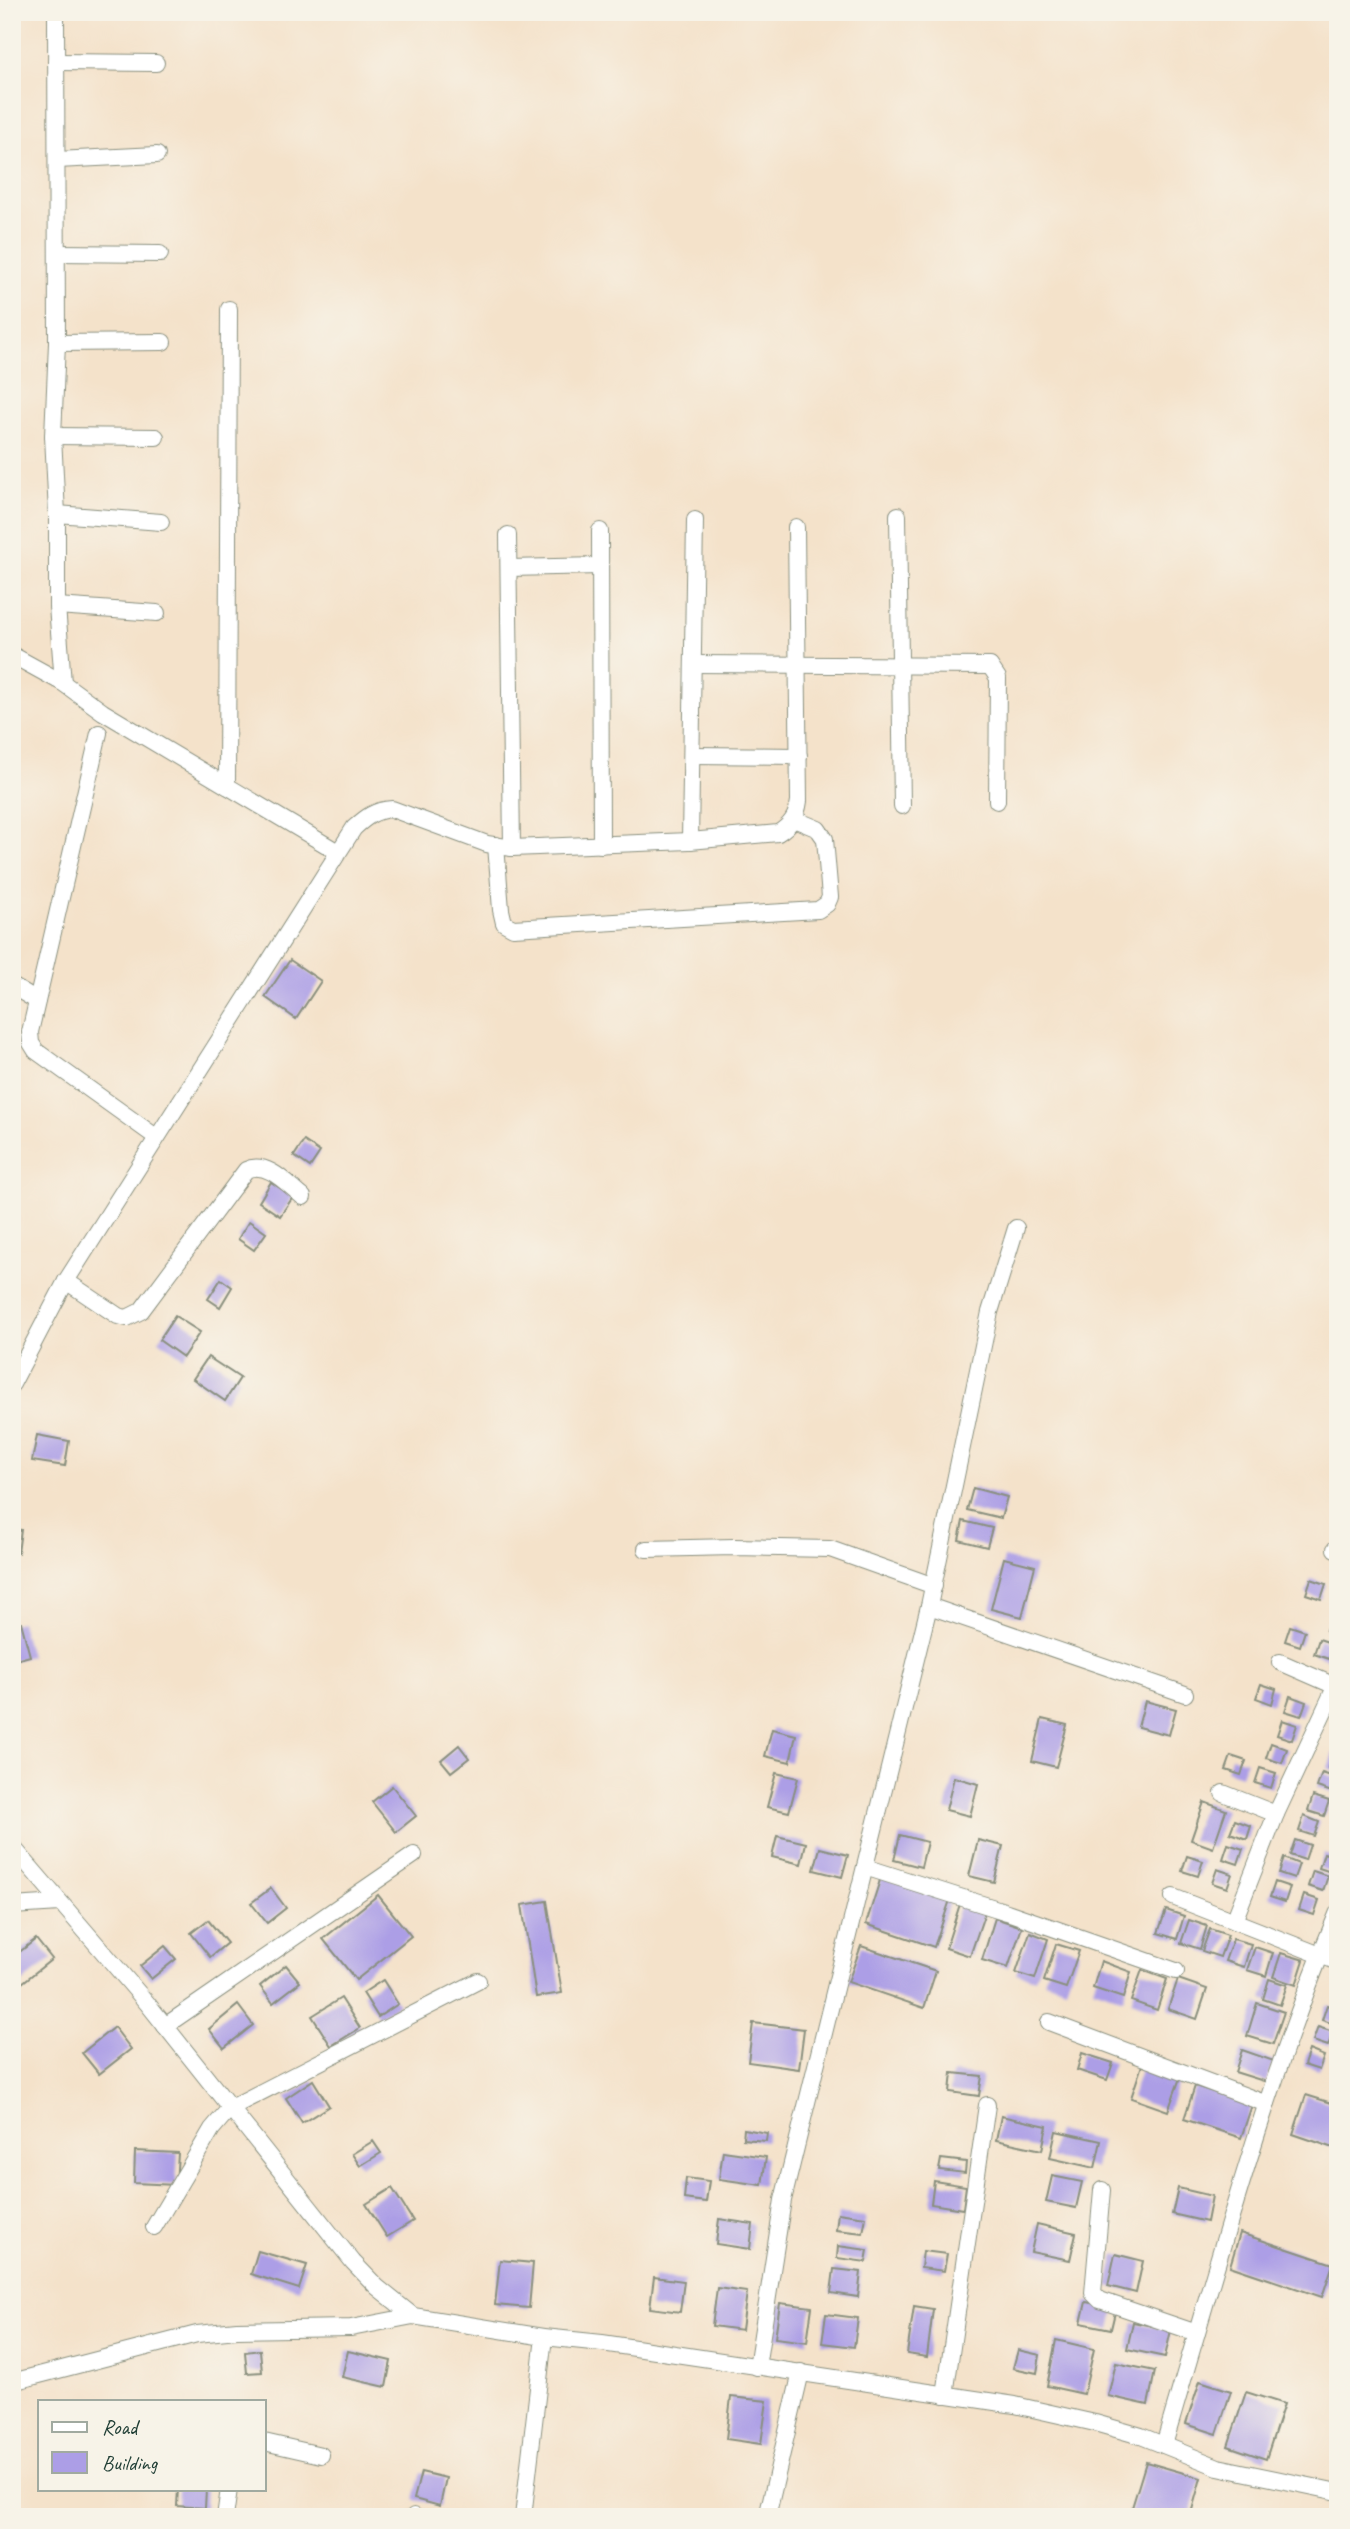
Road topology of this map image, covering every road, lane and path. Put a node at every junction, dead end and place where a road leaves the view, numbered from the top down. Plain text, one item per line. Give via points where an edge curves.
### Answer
1 (56, 12) edge
2 (56, 62) junction
3 (156, 63) dead end
4 (157, 155) dead end
5 (57, 160) junction
6 (57, 253) junction
7 (160, 254) dead end
8 (229, 309) dead end
9 (163, 342) dead end
10 (57, 343) junction
11 (53, 436) junction
12 (156, 437) dead end
13 (57, 514) junction
14 (898, 515) dead end
15 (695, 520) dead end
16 (160, 522) dead end
17 (796, 527) dead end
18 (600, 531) dead end
19 (508, 535) dead end
20 (600, 566) junction
21 (509, 568) junction
22 (57, 606) junction
23 (158, 613) dead end
24 (12, 656) edge
25 (692, 664) junction
26 (798, 664) junction
27 (899, 665) junction
28 (63, 683) junction
29 (99, 733) dead end
30 (692, 755) junction
31 (799, 756) junction
32 (227, 786) junction
33 (997, 801) dead end
34 (902, 806) dead end
35 (794, 819) junction
36 (690, 841) junction
37 (601, 845) junction
38 (504, 846) junction
39 (338, 852) junction
40 (12, 986) edge
41 (37, 1001) junction
42 (156, 1138) junction
43 (303, 1197) dead end
44 (1016, 1228) dead end
45 (66, 1280) junction
46 (12, 1384) edge
47 (646, 1549) dead end
48 (934, 1586) junction
49 (929, 1606) junction
50 (1280, 1662) dead end
51 (1336, 1684) edge
52 (1185, 1694) dead end
53 (1223, 1793) dead end
54 (1276, 1814) junction
55 (12, 1846) edge
56 (414, 1855) dead end
57 (865, 1867) junction
58 (1173, 1897) dead end
59 (60, 1903) junction
60 (12, 1906) edge
61 (1338, 1912) edge
62 (1234, 1921) junction
63 (1320, 1956) junction
64 (1338, 1962) edge
65 (1176, 1971) dead end
66 (478, 1981) dead end
67 (1049, 2022) dead end
68 (165, 2026) junction
69 (1267, 2104) junction
70 (987, 2105) dead end
71 (230, 2108) junction
72 (1102, 2190) dead end
73 (155, 2227) dead end
74 (413, 2316) junction
75 (1197, 2333) junction
76 (544, 2337) junction
77 (757, 2367) junction
78 (801, 2372) junction
79 (12, 2382) edge
80 (945, 2395) junction
81 (266, 2442) edge
82 (1164, 2445) junction
83 (321, 2455) dead end
84 (229, 2490) edge
85 (1338, 2492) edge
86 (225, 2517) edge
87 (523, 2517) edge
88 (767, 2517) edge

1 - 2 street
2 - 3 street
2 - 5 street
4 - 5 street
5 - 6 street
6 - 7 street
6 - 10 street
8 - 32 street
9 - 10 street
10 - 11 street
11 - 12 street
11 - 13 street
13 - 16 street
13 - 22 street
14 - 27 street
15 - 25 street
17 - 26 street
18 - 20 street
19 - 21 street
20 - 21 street
20 - 37 street
21 - 38 street
22 - 23 street
22 - 28 street
24 - 28 street
25 - 26 street
25 - 30 street
26 - 27 street
26 - 31 street
27 - 33 street via 990,666 998,678
27 - 34 street
28 - 32 street
29 - 41 street
30 - 31 street
30 - 36 street
31 - 35 street via 799,801
32 - 39 street
35 - 36 street via 778,833
35 - 38 street via 818,829 825,839 830,897 818,911 513,928 505,923 501,910
36 - 37 street
37 - 38 street
38 - 39 street via 392,809 370,815 354,828
39 - 42 street
40 - 41 street
41 - 42 street via 30,1032 36,1051
42 - 45 street
43 - 45 street via 266,1168 246,1170 134,1316 118,1316
44 - 48 street via 990,1312
45 - 46 street
47 - 48 street via 830,1549
48 - 49 street
49 - 52 street
49 - 57 street
50 - 51 street
51 - 54 street
53 - 54 street
54 - 62 street
55 - 59 street
56 - 68 street
57 - 65 street
57 - 77 street via 783,2200
58 - 62 street
59 - 60 street
59 - 68 street
61 - 63 street
62 - 63 street
63 - 64 street
63 - 69 street
66 - 71 street
67 - 69 street
68 - 71 street
69 - 75 street
70 - 80 street
71 - 73 street via 212,2129
71 - 74 street via 354,2262
72 - 75 street via 1093,2293 1100,2300
74 - 76 street
74 - 79 street via 351,2328 197,2334
75 - 82 street
76 - 77 street
76 - 87 street
77 - 78 street
78 - 80 street
78 - 88 street
80 - 82 street via 1049,2412
81 - 83 street
82 - 85 street via 1218,2467
84 - 86 street

